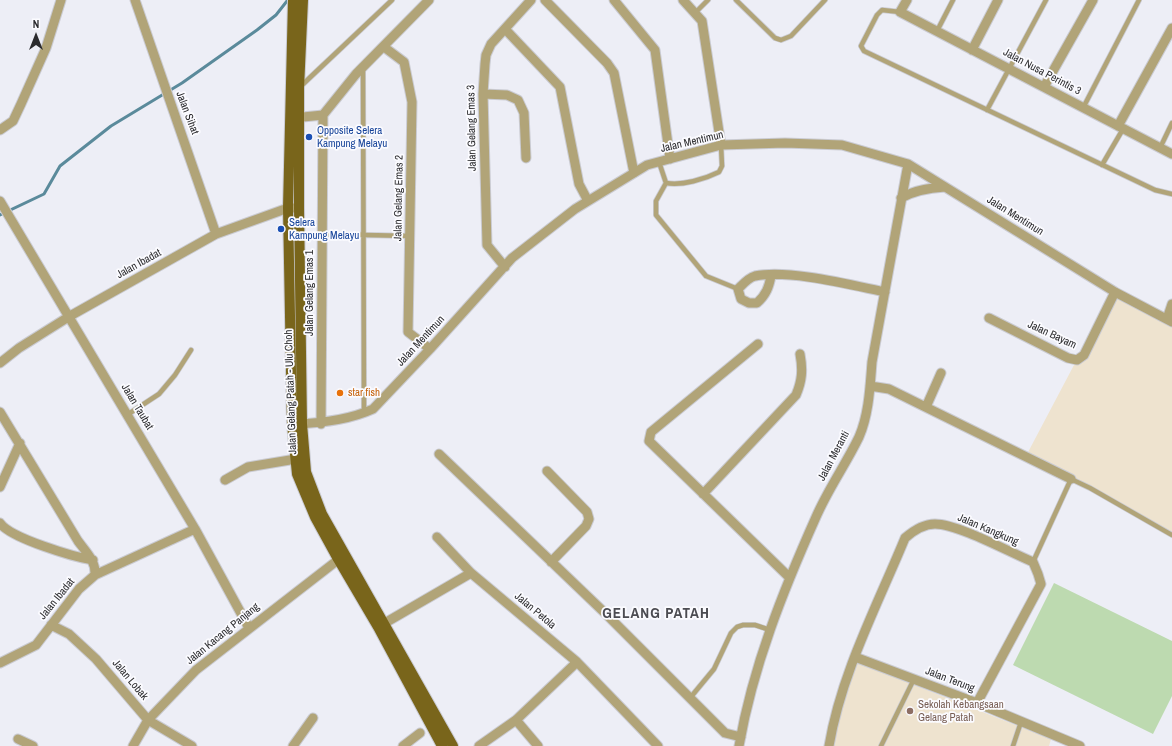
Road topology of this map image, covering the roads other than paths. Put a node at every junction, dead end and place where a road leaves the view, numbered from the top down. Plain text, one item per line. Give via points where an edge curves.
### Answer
1 (61, 0) edge
2 (135, 0) edge
3 (293, 0) edge
4 (303, 0) edge
5 (392, 0) edge
6 (429, 0) edge
7 (531, 0) edge
8 (545, 0) edge
9 (614, 0) edge
10 (683, 0) edge
11 (708, 0) edge
12 (736, 0) edge
13 (825, 0) edge
14 (907, 0) edge
15 (953, 0) edge
16 (998, 0) edge
17 (1046, 0) edge
18 (1093, 0) edge
19 (1139, 0) edge
20 (900, 12) junction
21 (695, 13) junction
22 (1172, 28) edge
23 (505, 29) junction
24 (937, 31) junction
25 (384, 47) junction
26 (972, 50) junction
27 (362, 68) junction
28 (1009, 69) junction
29 (1044, 87) junction
30 (294, 88) junction
31 (483, 94) junction
32 (1083, 108) junction
33 (987, 110) junction
34 (323, 115) junction
35 (295, 118) junction
36 (1172, 123) edge
37 (1120, 127) junction
38 (0, 130) edge
39 (720, 145) junction
40 (1160, 148) junction
41 (1172, 154) edge
42 (526, 158) dead end
43 (670, 159) junction
44 (659, 162) junction
45 (908, 164) junction
46 (1102, 165) junction
47 (634, 173) junction
48 (666, 183) junction
49 (944, 187) junction
50 (1172, 194) edge
51 (902, 198) junction
52 (588, 201) junction
53 (1, 202) edge
54 (288, 208) junction
55 (299, 208) junction
56 (216, 234) junction
57 (322, 234) junction
58 (363, 235) junction
59 (410, 236) junction
60 (505, 267) junction
61 (771, 276) junction
62 (738, 289) junction
63 (885, 292) junction
64 (1115, 292) junction
65 (1172, 304) edge
66 (70, 316) junction
67 (989, 318) dead end
68 (1169, 320) edge
69 (758, 344) dead end
70 (191, 350) dead end
71 (430, 350) junction
72 (800, 354) dead end
73 (0, 363) edge
74 (942, 373) dead end
75 (870, 386) junction
76 (926, 407) junction
77 (0, 412) edge
78 (364, 413) junction
79 (128, 414) junction
80 (297, 424) junction
81 (321, 424) junction
82 (20, 443) junction
83 (439, 454) dead end
84 (296, 459) junction
85 (547, 471) dead end
86 (1070, 479) junction
87 (225, 480) dead end
88 (0, 487) edge
89 (703, 494) junction
90 (0, 523) edge
91 (195, 529) junction
92 (1172, 535) edge
93 (437, 537) dead end
94 (341, 557) junction
95 (93, 560) junction
96 (551, 562) junction
97 (1033, 562) junction
98 (471, 573) junction
99 (95, 575) junction
100 (789, 577) junction
101 (51, 625) junction
102 (381, 626) junction
103 (248, 628) junction
104 (770, 630) junction
105 (855, 657) junction
106 (577, 662) junction
107 (0, 663) edge
108 (914, 680) junction
109 (689, 698) junction
110 (977, 703) junction
111 (313, 718) dead end
112 (148, 720) junction
113 (516, 720) junction
114 (1021, 722) junction
115 (420, 733) dead end
116 (18, 739) dead end
117 (740, 741) edge
118 (33, 746) edge
119 (133, 746) edge
120 (192, 746) edge
121 (293, 746) edge
122 (403, 746) edge
123 (442, 746) edge
124 (453, 746) edge
125 (479, 746) edge
126 (538, 746) edge
127 (658, 746) edge
128 (829, 746) edge
129 (881, 746) edge
130 (1013, 746) edge
131 (1080, 746) edge

1 - 38 street via 46,48 19,110 13,121
2 - 56 street, Jalan Sihat
3 - 30 main road, Jalan Gelang Patah - Ulu Choh
4 - 30 main road, Jalan Gelang Patah - Ulu Choh
5 - 30 lane
6 - 25 street
7 - 23 street, Jalan Gelang Emas 3
8 - 47 street via 614,73
9 - 43 street via 655,50
10 - 21 street
11 - 21 lane
12 - 13 lane via 775,38 781,40 791,36
14 - 20 street
15 - 24 lane
16 - 26 street
17 - 28 lane
18 - 29 street
19 - 32 lane
20 - 24 street, Jalan Nusa Perintis 3
20 - 33 lane via 882,10 877,15 861,46 864,51
21 - 39 street via 702,21
22 - 37 street
23 - 31 street, Jalan Gelang Emas 3 via 491,44 486,55
23 - 52 street via 560,87 579,184
24 - 26 street, Jalan Nusa Perintis 3
25 - 27 street
25 - 59 street, Jalan Gelang Emas 2 via 404,62 412,102
26 - 28 street, Jalan Nusa Perintis 3
27 - 34 street
27 - 58 lane
28 - 29 street, Jalan Nusa Perintis 3
28 - 33 lane
29 - 32 street, Jalan Nusa Perintis 3
30 - 35 main road, Jalan Gelang Patah - Ulu Choh
31 - 42 street via 507,95 518,100 524,113
31 - 60 street, Jalan Gelang Emas 3 via 487,245
32 - 37 street, Jalan Nusa Perintis 3
33 - 46 lane
34 - 35 street
34 - 57 street, Jalan Gelang Emas 1
35 - 54 main road, Jalan Gelang Patah - Ulu Choh
35 - 55 main road, Jalan Gelang Patah - Ulu Choh
36 - 40 lane
37 - 40 street, Jalan Nusa Perintis 3
37 - 46 lane
39 - 43 street, Jalan Mentimun
39 - 45 street, Jalan Mentimun via 842,145
39 - 48 lane via 722,162 719,172 674,184
40 - 41 street, Jalan Nusa Perintis 3
43 - 44 street, Jalan Mentimun
44 - 47 street, Jalan Mentimun via 647,165
44 - 48 lane
45 - 49 street, Jalan Mentimun
45 - 51 street, Jalan Meranti
46 - 50 lane via 1155,190
47 - 52 street, Jalan Mentimun
48 - 62 lane via 656,201 656,215 706,276
49 - 51 street via 912,192
49 - 64 street, Jalan Mentimun
51 - 63 street, Jalan Meranti
52 - 60 street, Jalan Mentimun via 519,253
53 - 66 street, Jalan Taubat
54 - 55 street, Jalan Ibadat
54 - 56 street, Jalan Ibadat
54 - 80 main road, Jalan Gelang Patah - Ulu Choh
55 - 80 main road, Jalan Gelang Patah - Ulu Choh
56 - 66 street, Jalan Ibadat
57 - 58 lane
57 - 81 street, Jalan Gelang Emas 1
58 - 59 lane
58 - 78 lane
59 - 71 street, Jalan Gelang Emas 2 via 408,332
60 - 71 street, Jalan Mentimun
61 - 62 street via 754,276
61 - 62 street via 764,297 757,303 749,303 742,299
61 - 63 street via 814,279
63 - 75 street, Jalan Meranti
64 - 67 street, Jalan Bayam via 1084,355 1077,360 1068,358
64 - 68 street, Jalan Mentimun
65 - 68 street
66 - 73 street, Jalan Ibadat via 18,348
66 - 79 street, Jalan Taubat
69 - 89 street via 649,435 651,444
70 - 79 lane via 159,394
71 - 78 street, Jalan Mentimun via 373,408
72 - 89 street via 803,369 796,395
74 - 76 street
75 - 76 street via 889,389
75 - 100 street, Jalan Meranti via 859,436 817,514
76 - 86 street
77 - 82 street
78 - 81 street, Jalan Mentimun
79 - 91 street, Jalan Taubat
80 - 81 street, Jalan Mentimun
80 - 84 main road, Jalan Gelang Patah - Ulu Choh
80 - 94 main road, Jalan Gelang Patah - Ulu Choh via 306,472
82 - 88 street
82 - 95 street via 78,541
83 - 96 street
84 - 87 street via 248,467
84 - 94 main road, Jalan Gelang Patah - Ulu Choh via 297,474 306,496
85 - 96 street via 587,512 589,519 586,526
86 - 92 lane
86 - 97 lane
89 - 100 street
90 - 95 street via 19,537 75,558
91 - 99 street, Jalan Ibadat
91 - 103 street, Jalan Taubat
93 - 98 street, Jalan Petola
94 - 102 main road, Jalan Gelang Patah - Ulu Choh
94 - 103 street, Jalan Kacang Panjang
95 - 99 street via 96,567
96 - 109 street
97 - 105 street, Jalan Kangkung via 952,527 934,524 915,530 905,538
97 - 110 street via 1041,584
98 - 102 street
98 - 106 street, Jalan Petola
99 - 101 street, Jalan Ibadat via 79,589
100 - 104 street, Jalan Meranti
101 - 107 street, Jalan Ibadat via 36,645
101 - 112 street, Jalan Lobak via 69,634 96,659
102 - 123 main road, Jalan Gelang Patah - Ulu Choh
102 - 124 main road, Jalan Gelang Patah - Ulu Choh
103 - 112 street, Jalan Kacang Panjang via 196,670
104 - 109 lane via 755,625 737,627 731,633 714,669
104 - 117 street, Jalan Meranti via 750,691
105 - 108 street, Jalan Terung
105 - 128 street, Jalan Kangkung via 833,722
106 - 113 street
106 - 127 street, Jalan Petola
108 - 110 street, Jalan Terung
108 - 129 lane
109 - 117 street via 725,733
110 - 114 street, Jalan Terung
111 - 121 street
112 - 119 street, Jalan Kacang Panjang
112 - 120 street, Jalan Lobak
113 - 125 street
113 - 126 street
114 - 130 lane
114 - 131 street, Jalan Terung
115 - 122 street
116 - 118 street

